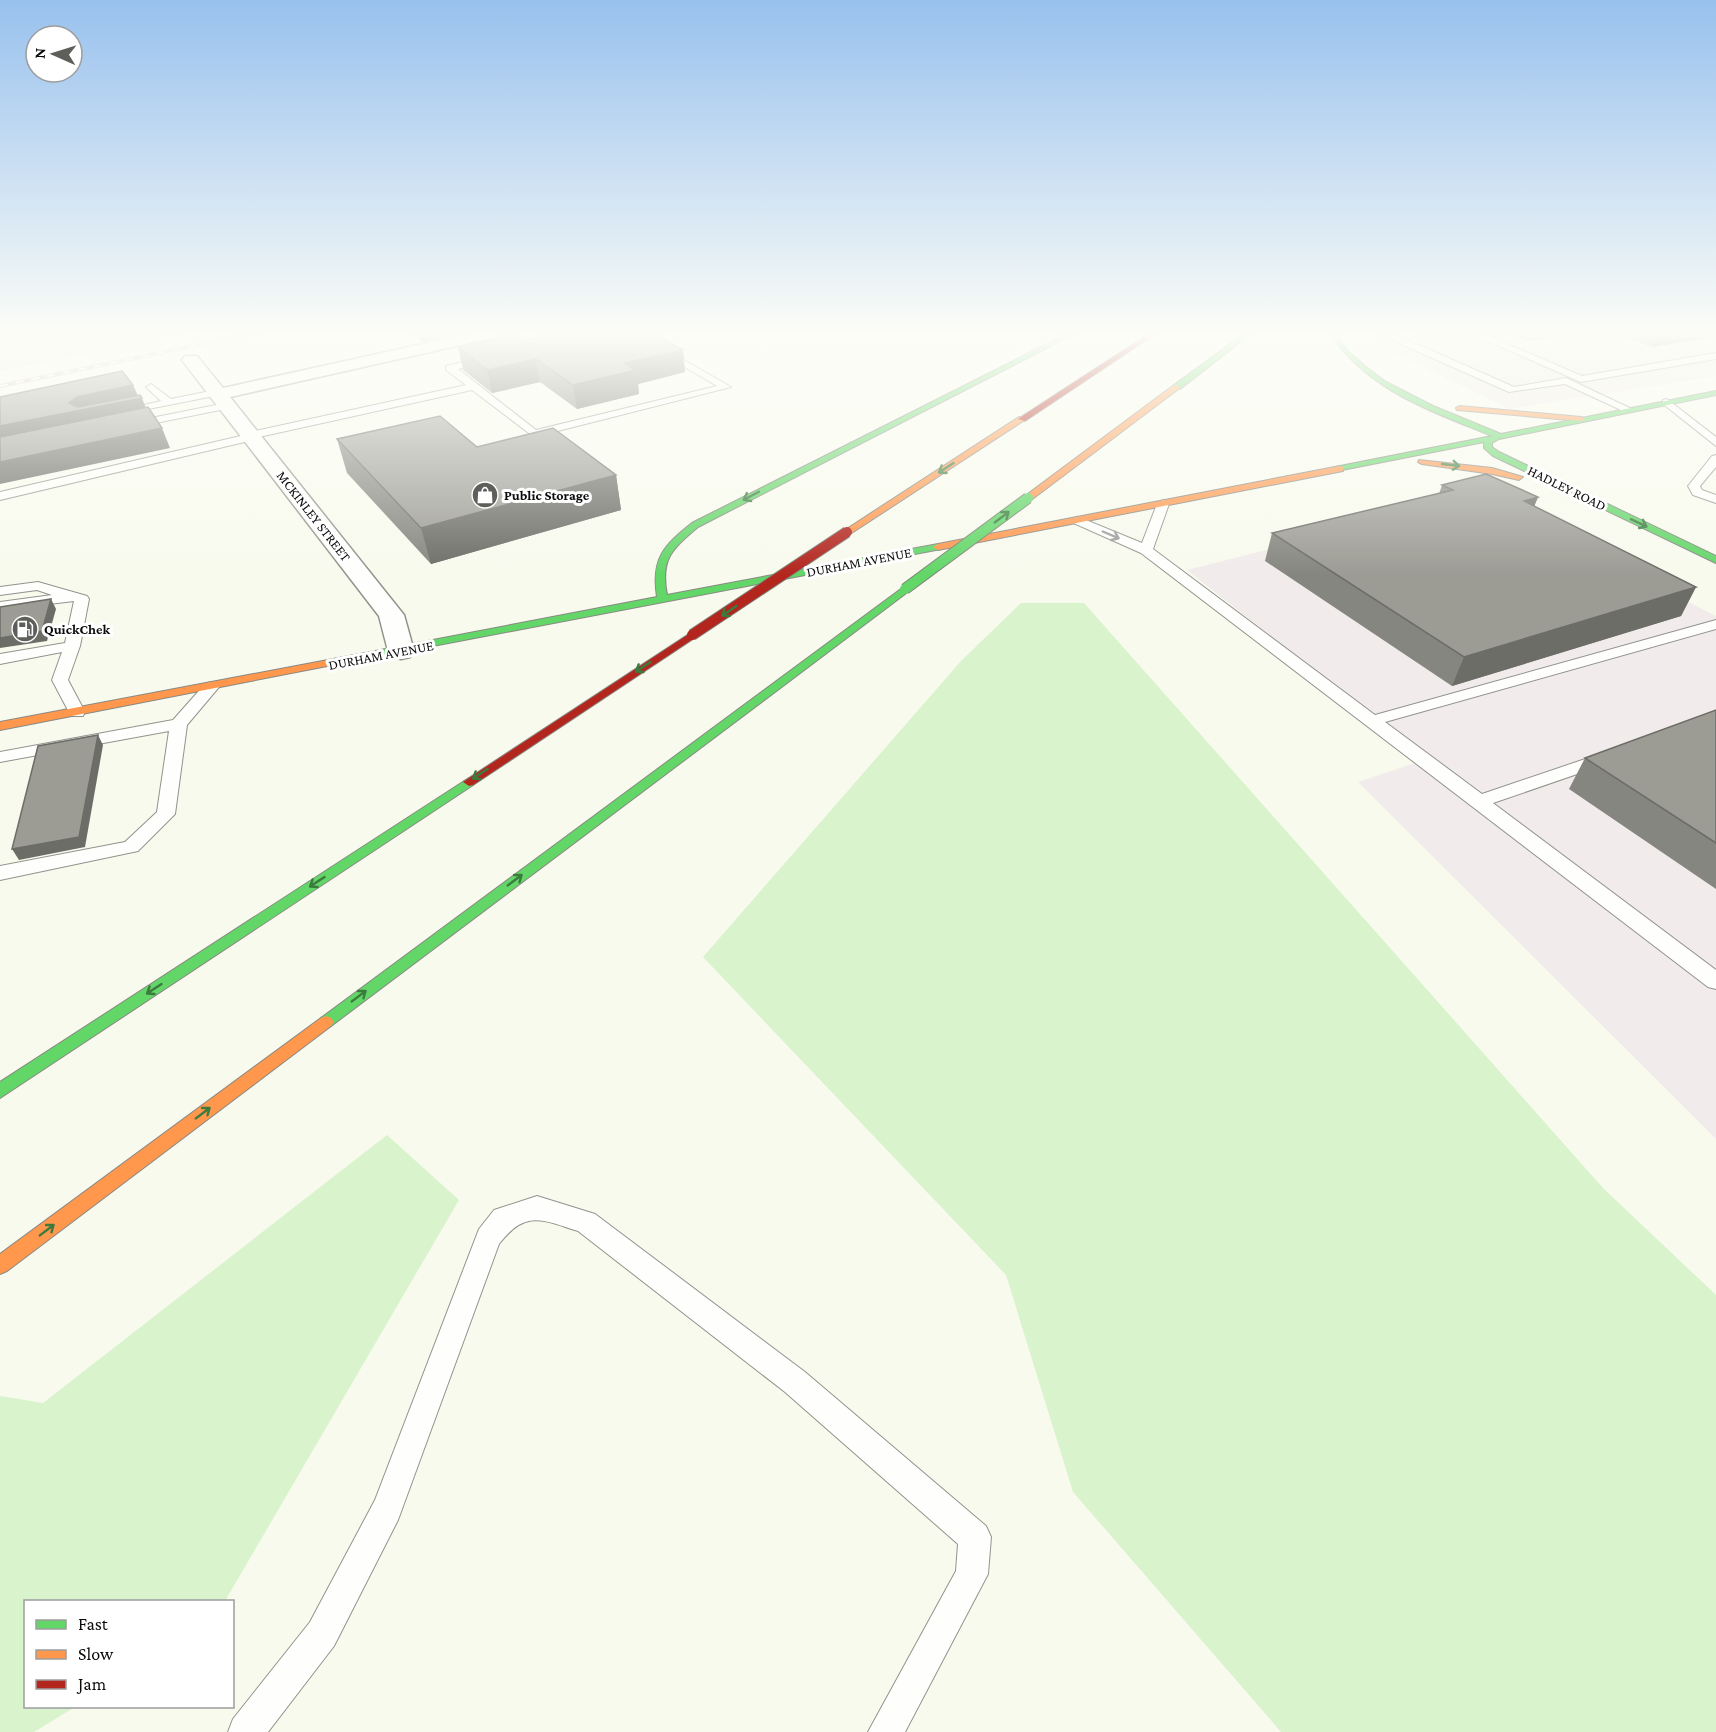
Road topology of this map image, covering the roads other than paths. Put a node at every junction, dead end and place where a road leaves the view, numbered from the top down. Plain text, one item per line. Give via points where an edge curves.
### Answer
1 (118, 414) edge
2 (167, 414) edge
3 (233, 414) edge
4 (352, 414) edge
5 (508, 414) edge
6 (616, 414) edge
7 (914, 414) edge
8 (1029, 414) edge
9 (1141, 414) edge
10 (1450, 414) edge
11 (1516, 414) edge
12 (1605, 414) edge
13 (1681, 414) edge
14 (112, 415) edge
15 (1581, 419) junction
16 (124, 427) edge
17 (252, 436) junction
18 (1499, 436) junction
19 (1716, 443) edge
20 (1520, 445) dead end
21 (1393, 459) junction
22 (1716, 459) edge
23 (0, 496) edge
24 (1586, 498) junction
25 (1716, 500) edge
26 (1163, 504) junction
27 (1076, 520) junction
28 (1146, 550) junction
29 (1716, 560) edge
30 (0, 591) edge
31 (72, 596) junction
32 (663, 600) junction
33 (0, 606) edge
34 (1716, 624) edge
35 (72, 646) junction
36 (401, 651) junction
37 (0, 659) edge
38 (211, 687) junction
39 (77, 712) junction
40 (1371, 721) junction
41 (179, 724) junction
42 (0, 726) edge
43 (1625, 751) edge
44 (0, 757) edge
45 (1478, 802) junction
46 (0, 873) edge
47 (1716, 981) edge
48 (0, 1091) edge
49 (0, 1265) edge
50 (246, 1732) edge
51 (886, 1732) edge

1 - 14 lane
2 - 16 lane
3 - 17 street, MCKINLEY STREET
4 - 17 lane
5 - 6 lane via 534,434
7 -> 32 main road via 695,525 662,562 658,575
8 -> 48 main road, bridge
49 -> 9 main road, bridge
10 - 18 main road
11 - 15 main road
12 - 15 main road, DURHAM AVENUE
13 - 19 lane
15 - 18 main road, DURHAM AVENUE
17 - 23 lane
17 - 36 street, MCKINLEY STREET via 391,615
18 - 20 main road, HADLEY ROAD
18 - 21 main road, DURHAM AVENUE
18 - 24 main road, HADLEY ROAD via 1488,442 1488,448 1496,454
21 -> 24 main road via 1492,471
21 - 26 main road, DURHAM AVENUE
22 - 25 lane via 1694,486 1696,492
24 -> 29 main road, HADLEY ROAD
26 - 27 main road, DURHAM AVENUE
26 - 28 lane
27 -> 28 lane
27 - 32 main road, DURHAM AVENUE
28 - 40 lane
30 - 31 lane via 39,586
31 - 33 lane
31 - 35 lane via 82,599
32 - 36 main road, DURHAM AVENUE
34 - 40 lane
35 - 37 lane
35 - 39 lane via 60,680
36 - 38 main road, DURHAM AVENUE
38 - 39 main road, DURHAM AVENUE
38 - 41 lane
39 - 42 main road, DURHAM AVENUE
40 - 45 lane
41 - 44 lane
41 - 46 lane via 166,814 131,847
43 - 45 lane
45 - 47 lane
50 - 51 lane via 322,1634 387,1509 488,1238 503,1218 537,1207 586,1222 795,1382 975,1538 972,1574

